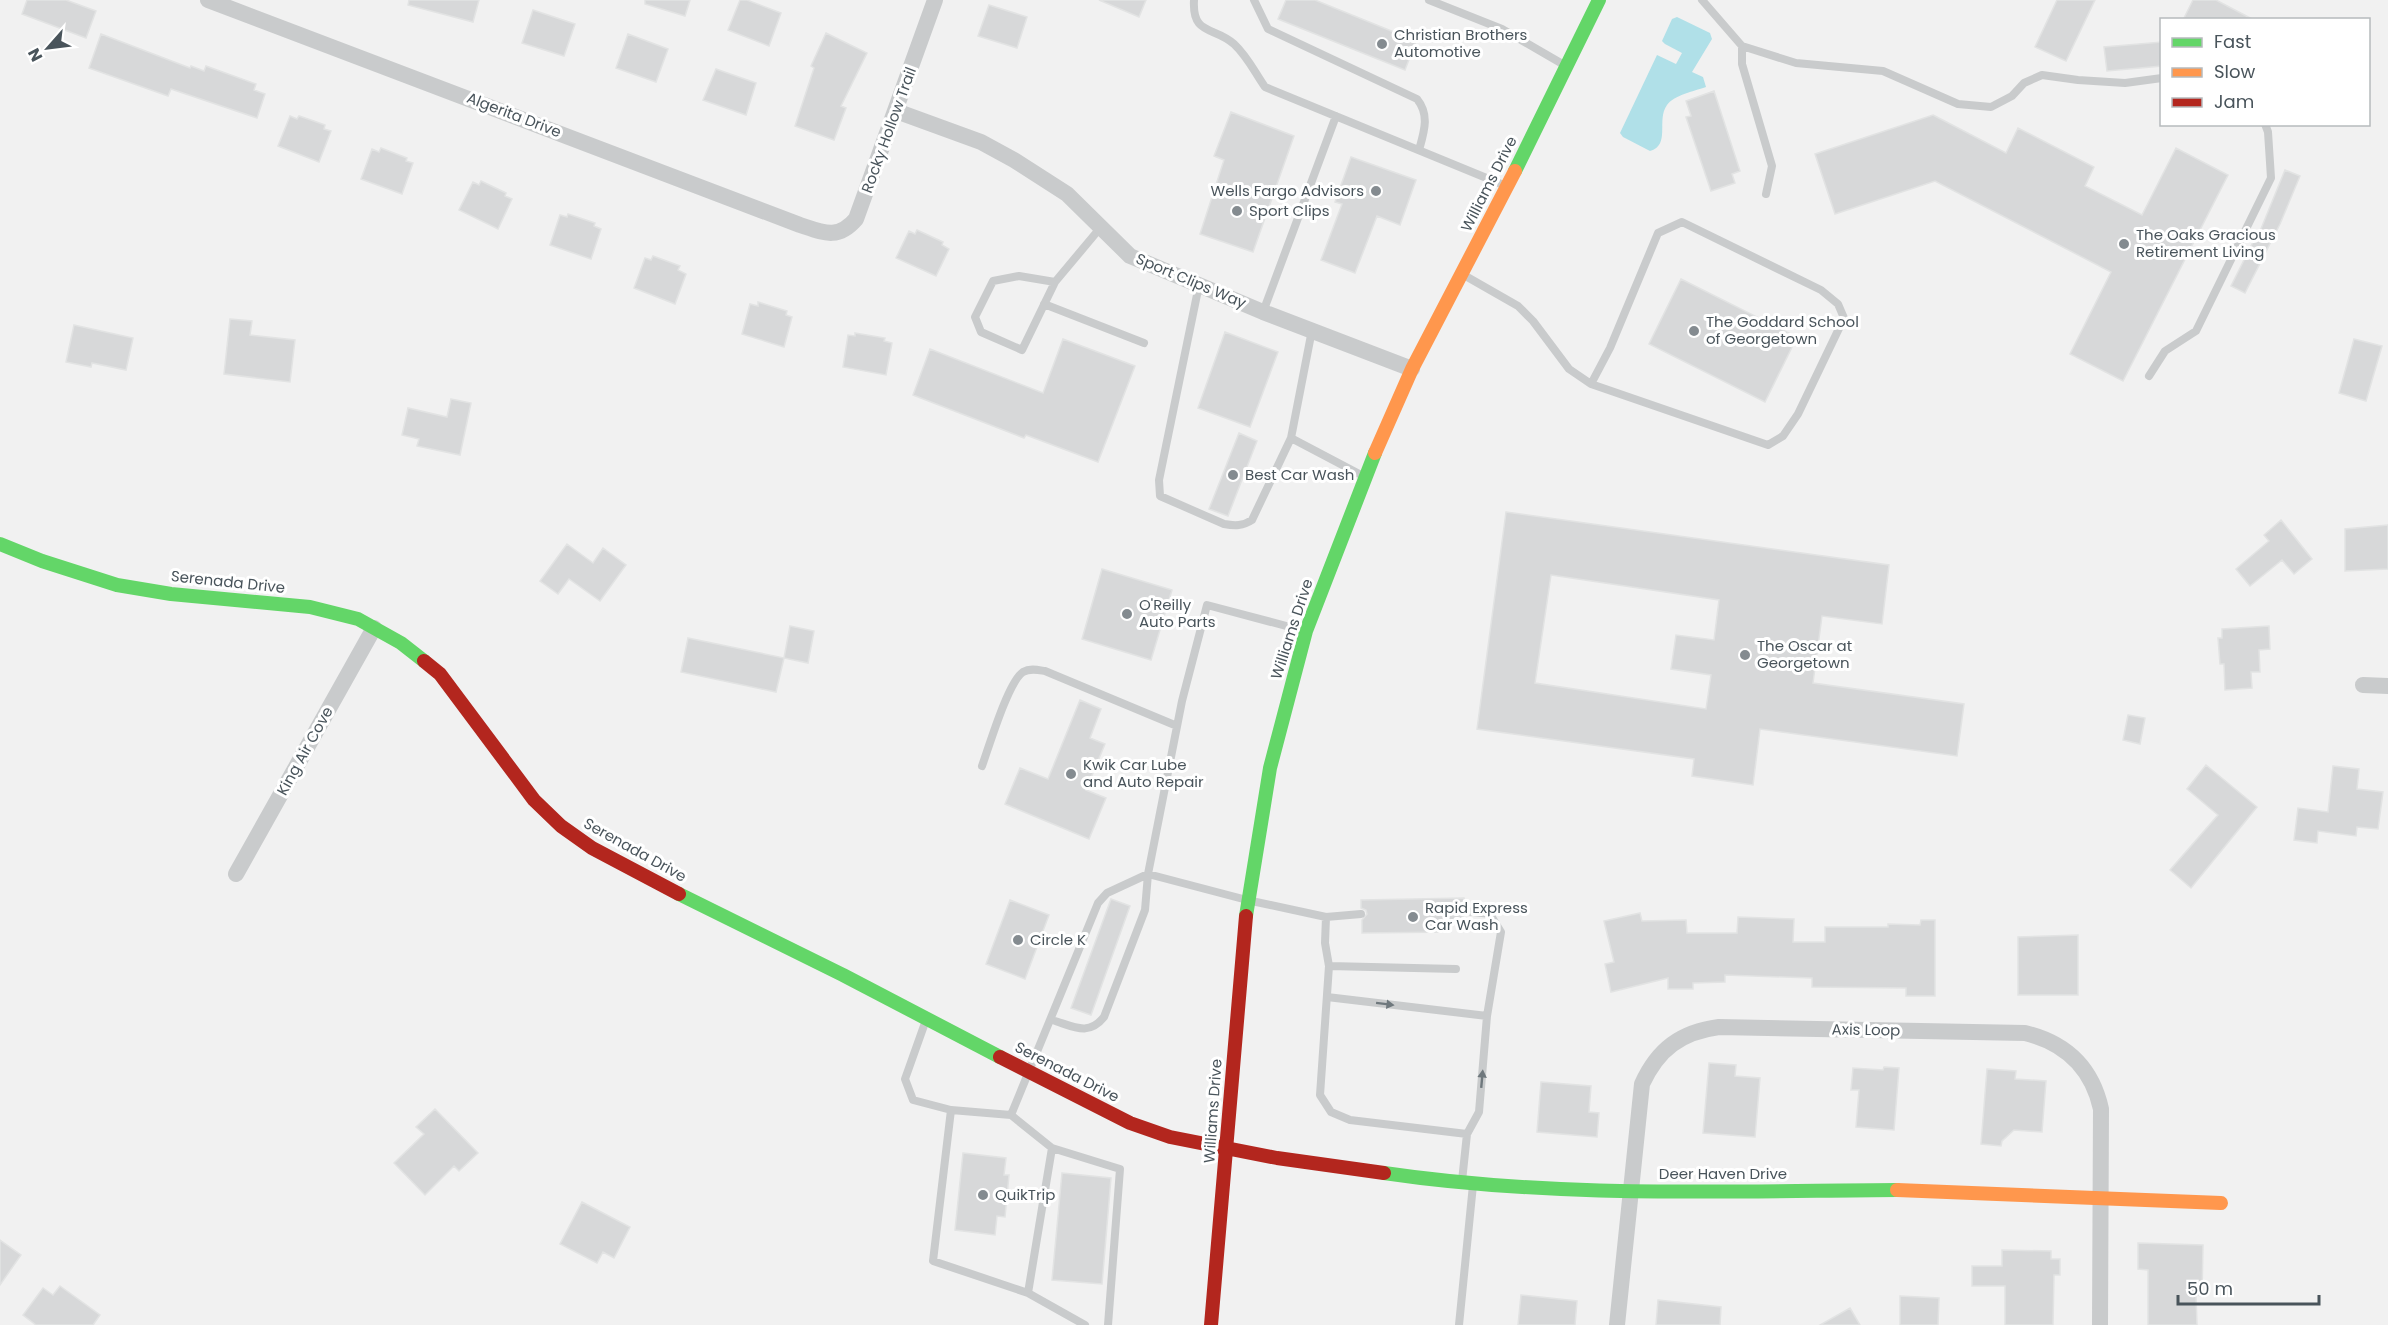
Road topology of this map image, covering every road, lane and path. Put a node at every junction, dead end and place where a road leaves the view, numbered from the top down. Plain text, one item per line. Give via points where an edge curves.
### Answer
1 (208, 0) edge
2 (935, 0) edge
3 (1194, 0) edge
4 (1254, 0) edge
5 (1429, 0) edge
6 (1599, 0) edge
7 (1702, 0) edge
8 (1742, 46) junction
9 (1566, 66) junction
10 (2160, 78) edge
11 (896, 111) junction
12 (1336, 116) junction
13 (2266, 126) edge
14 (1419, 150) junction
15 (1507, 187) junction
16 (1766, 194) dead end
17 (1101, 227) junction
18 (819, 231) joint
19 (1462, 274) junction
20 (1055, 282) junction
21 (1199, 285) junction
22 (1044, 304) junction
23 (1263, 312) junction
24 (1312, 330) junction
25 (1143, 343) dead end
26 (1412, 369) junction
27 (2149, 376) dead end
28 (1591, 384) junction
29 (1291, 438) junction
30 (1365, 477) junction
31 (0, 544) edge
32 (374, 628) junction
33 (1306, 631) junction
34 (2363, 685) dead end
35 (2388, 686) edge
36 (1177, 726) junction
37 (982, 766) dead end
38 (236, 874) dead end
39 (1148, 874) junction
40 (1246, 900) junction
41 (1465, 911) dead end
42 (1362, 914) dead end
43 (1326, 917) junction
44 (1329, 966) junction
45 (1456, 969) dead end
46 (1327, 997) junction
47 (1487, 1016) junction
48 (926, 1020) junction
49 (1052, 1020) junction
50 (1031, 1071) junction
51 (951, 1110) junction
52 (1011, 1115) junction
53 (1467, 1134) junction
54 (1052, 1148) junction
55 (1227, 1149) junction
56 (1467, 1183) junction
57 (1630, 1191) junction
58 (2102, 1197) junction
59 (2222, 1203) dead end
60 (1028, 1293) junction
61 (1085, 1325) edge
62 (1108, 1325) edge
63 (1211, 1325) edge
64 (1459, 1325) edge
65 (1617, 1325) edge
66 (2100, 1325) edge

1 - 18 street, Algerita Drive
2 - 11 street, Rocky Hollow Trail
3 - 12 lane via 1200,27 1233,43 1265,87
4 - 14 lane via 1268,29 1417,99 1425,120
5 - 9 lane via 1502,29
6 - 9 street, Williams Drive
7 - 8 lane
8 - 10 lane via 1796,63 1883,71 1958,104 1991,107 2042,75 2125,83
8 - 16 lane via 1742,64 1772,166
9 - 15 street, Williams Drive
11 - 17 street, Sport Clips Way via 981,141 1067,194
11 - 18 street, Rocky Hollow Trail via 856,219 839,233
12 - 14 lane
12 - 23 lane
13 - 27 lane via 2271,178 2196,331 2165,351
14 - 15 lane
15 - 19 street, Williams Drive
17 - 20 lane
17 - 21 street, Sport Clips Way via 1130,256
19 - 26 street, Williams Drive
19 - 28 lane via 1518,306 1569,369
20 - 22 lane
20 - 22 lane via 1019,276 993,281 975,318 981,332 1022,350
21 - 23 street, Sport Clips Way
21 - 29 lane via 1159,480 1160,496 1224,524 1246,524 1252,520
22 - 25 lane
23 - 24 street, Sport Clips Way
24 - 26 street, Sport Clips Way
24 - 29 lane
26 - 30 street, Williams Drive
28 - 28 lane via 1768,445 1783,436 1798,414 1844,318 1838,304 1821,290 1682,222 1658,233
29 - 30 lane
30 - 33 street, Williams Drive
31 - 32 street, Serenada Drive via 117,585 310,607 358,619
32 - 38 street, King Air Cove
32 - 48 street, Serenada Drive via 401,643 440,674 516,778 561,826 592,848
33 - 36 lane via 1207,605
33 - 40 street, Williams Drive via 1270,768
34 - 35 street
36 - 37 lane via 1034,669 1023,672 1013,683
36 - 39 lane
39 - 40 lane
39 - 49 lane via 1107,893 1098,903
39 - 49 lane via 1145,910 1104,1017 1085,1030
40 - 43 lane
40 - 55 street, Williams Drive
41 - 47 lane via 1490,914 1501,932
42 - 43 lane
43 - 44 lane
44 - 45 lane
44 - 46 lane
46 -> 47 lane
46 - 53 lane via 1320,1095 1331,1112 1350,1120
53 -> 47 lane via 1479,1112
48 - 50 street, Serenada Drive
48 - 51 lane via 905,1079 913,1100
49 - 50 lane
50 - 52 lane
50 - 55 street, Serenada Drive via 1150,1131
51 - 52 lane
51 - 60 lane via 933,1261
52 - 54 lane
53 - 56 lane
54 - 60 lane
54 - 62 lane via 1120,1169
55 - 56 street, Deer Haven Drive
55 - 63 street, Williams Drive
56 - 57 street, Deer Haven Drive
56 - 64 lane
57 - 58 street, Deer Haven Drive via 1898,1190
57 - 58 street, Axis Loop via 1640,1097 1648,1070 1667,1047 1690,1034 1719,1026 2041,1037 2076,1058 2099,1096
57 - 65 street, Axis Loop
58 - 59 street, Deer Haven Drive
58 - 66 street, Axis Loop
60 - 61 lane

